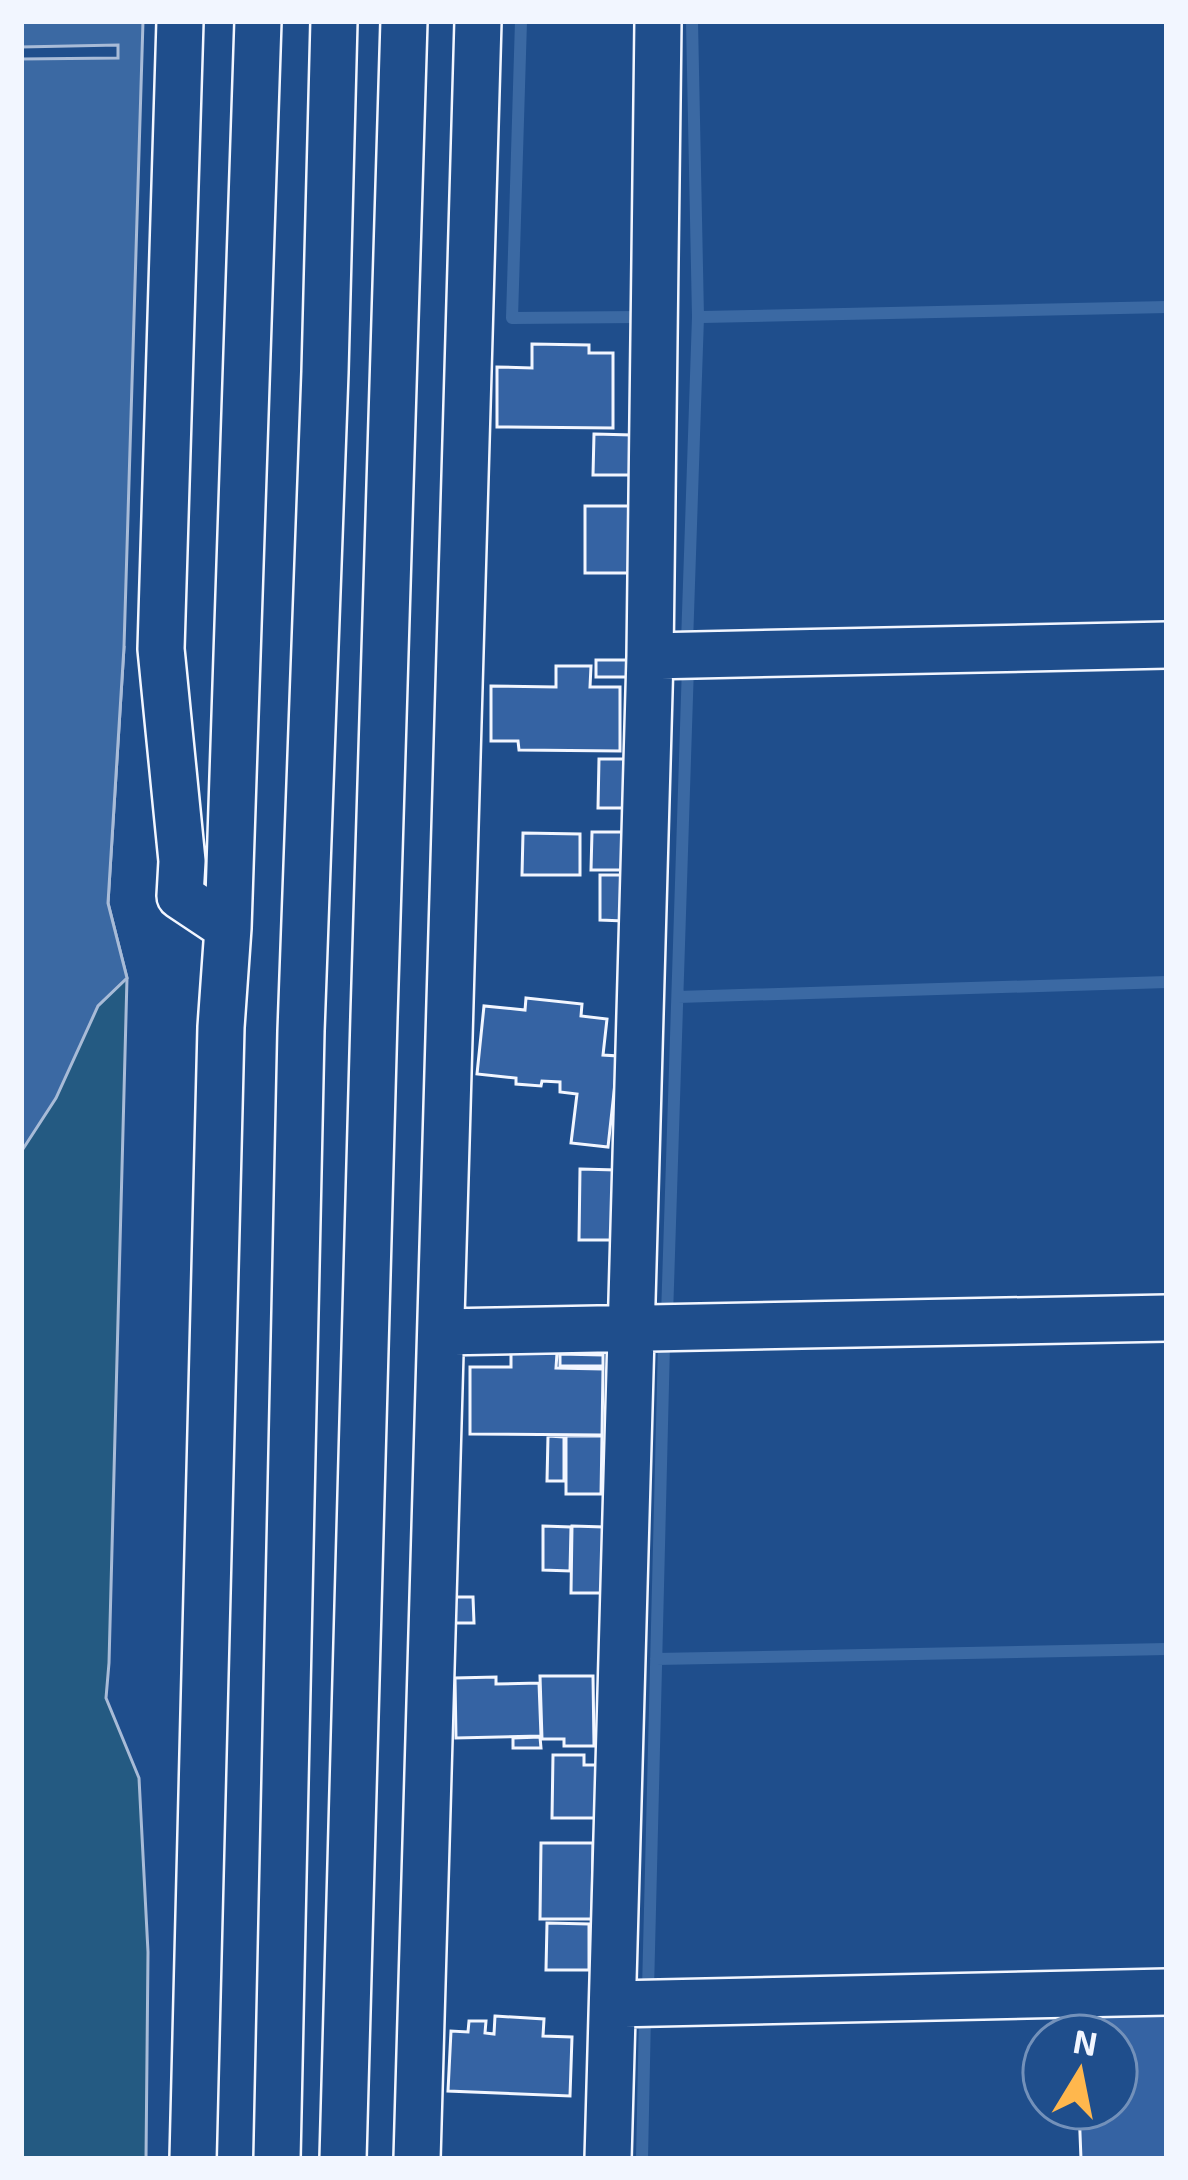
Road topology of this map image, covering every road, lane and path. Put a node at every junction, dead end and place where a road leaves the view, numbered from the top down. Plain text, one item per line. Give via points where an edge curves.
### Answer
1 (181, 21) edge
2 (258, 21) edge
3 (334, 21) edge
4 (404, 21) edge
5 (478, 21) edge
6 (658, 21) edge
7 (1167, 645) edge
8 (650, 656) junction
9 (228, 928) junction
10 (1167, 1318) edge
11 (632, 1330) junction
12 (441, 1332) junction
13 (1167, 1992) edge
14 (613, 2004) junction
15 (194, 2159) edge
16 (277, 2159) edge
17 (343, 2159) edge
18 (417, 2159) edge
19 (608, 2159) edge

1 - 9 street via 161,649 180,896
2 - 9 street
3 - 16 street via 301,1031
4 - 17 street
5 - 12 street
6 - 8 street
7 - 8 street
8 - 11 street
9 - 15 street
10 - 11 street
11 - 12 street
11 - 14 street
12 - 18 street
13 - 14 street
14 - 19 street

